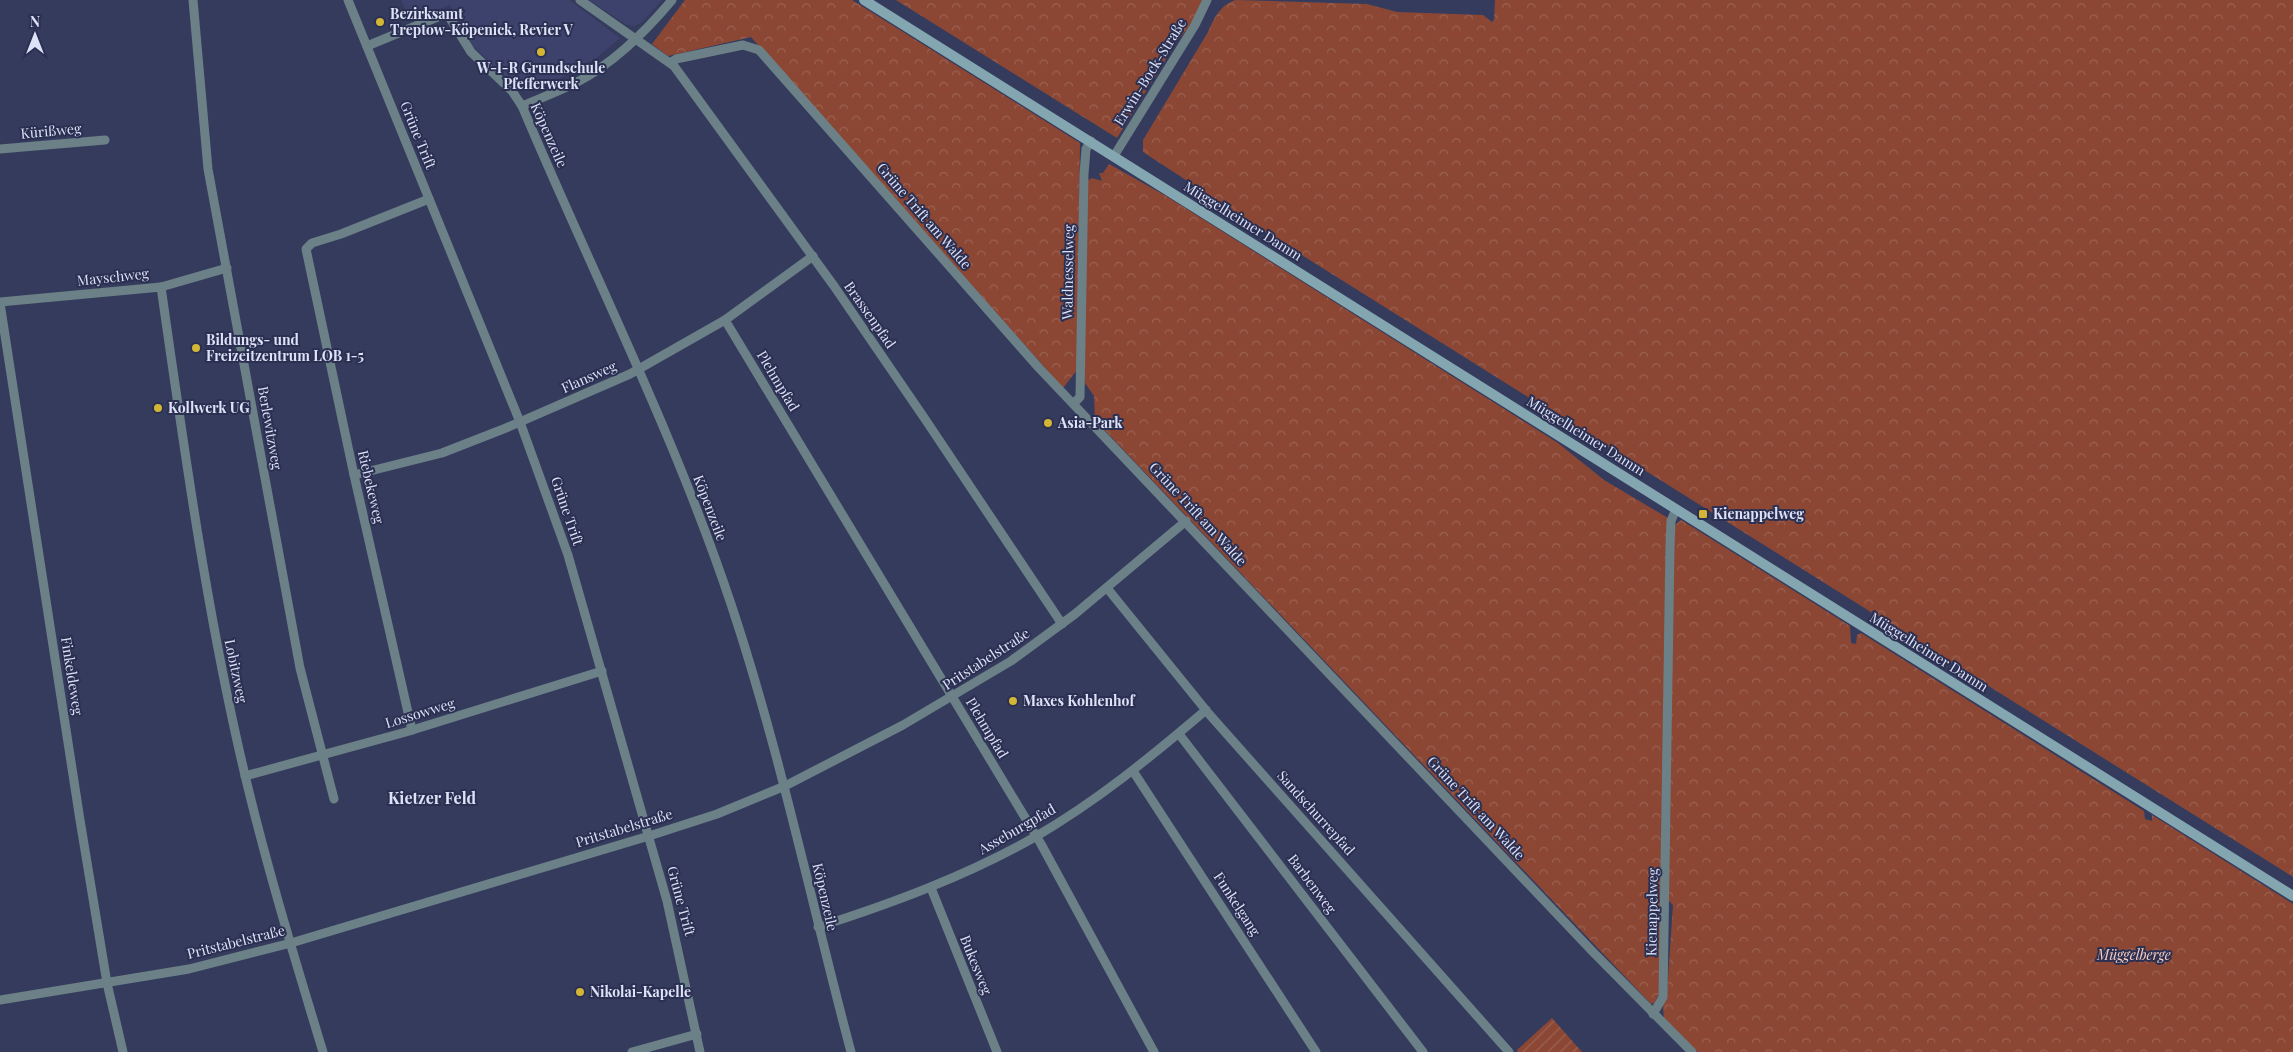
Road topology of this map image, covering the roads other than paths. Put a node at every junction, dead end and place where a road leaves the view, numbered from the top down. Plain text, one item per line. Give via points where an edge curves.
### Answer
1 (193, 0) edge
2 (348, 0) edge
3 (580, 0) edge
4 (672, 0) edge
5 (864, 0) edge
6 (1207, 0) edge
7 (635, 39) junction
8 (368, 46) junction
9 (671, 62) junction
10 (522, 106) junction
11 (105, 140) dead end
12 (1091, 141) junction
13 (0, 149) edge
14 (1114, 156) junction
15 (429, 199) junction
16 (813, 256) junction
17 (227, 268) junction
18 (161, 286) junction
19 (0, 302) edge
20 (725, 320) junction
21 (639, 369) junction
22 (1074, 402) junction
23 (520, 422) junction
24 (354, 475) junction
25 (1676, 509) junction
26 (1186, 521) junction
27 (1108, 588) junction
28 (1062, 624) junction
29 (602, 671) junction
30 (953, 697) junction
31 (1206, 710) junction
32 (412, 730) junction
33 (1179, 734) junction
34 (322, 756) junction
35 (1133, 771) junction
36 (245, 776) junction
37 (785, 786) junction
38 (334, 799) dead end
39 (649, 836) junction
40 (1036, 836) junction
41 (931, 888) junction
42 (2293, 896) edge
43 (818, 926) junction
44 (291, 943) junction
45 (107, 983) junction
46 (0, 1000) edge
47 (1652, 1014) junction
48 (697, 1034) junction
49 (123, 1052) edge
50 (323, 1052) edge
51 (632, 1052) edge
52 (700, 1052) edge
53 (851, 1052) edge
54 (997, 1052) edge
55 (1154, 1052) edge
56 (1316, 1052) edge
57 (1423, 1052) edge
58 (1509, 1052) edge
59 (1692, 1052) edge

1 - 17 street, Berlewitzweg via 208,169
2 - 8 street, Grüne Trift
3 - 7 street
4 - 7 street
5 - 12 main road, Müggelheimer Damm
6 - 14 street, Erwin-Bock-Straße via 1196,25
7 - 9 street, Brassenpfad
7 - 10 street via 583,78
8 - 10 street, Köpenzeile via 448,14 471,52 512,91
8 - 15 street, Grüne Trift
9 - 16 street, Brassenpfad
9 - 22 street, Grüne Trift am Walde via 744,45 759,50 1039,368
10 - 21 street, Köpenzeile
11 - 13 street, Kürißweg
12 - 14 main road, Müggelheimer Damm
12 - 22 street, Waldnesselweg via 1086,149 1084,174 1080,397
14 - 25 main road, Müggelheimer Damm
15 - 23 street, Grüne Trift
15 - 24 street, Riebekeweg via 312,243 306,249
16 - 20 street, Flansweg
16 - 28 street, Brassenpfad
17 - 18 street, Mayschweg
17 - 34 street, Berlewitzweg via 300,668
18 - 19 street, Mayschweg
18 - 36 street, Lobitzweg via 211,615
19 - 45 street, Finkeldeweg
20 - 21 street, Flansweg
20 - 30 street, Plehmpfad
21 - 23 street, Flansweg
21 - 37 street, Köpenzeile via 730,600
22 - 26 street, Grüne Trift am Walde
23 - 24 street, Flansweg via 442,453
23 - 29 street, Grüne Trift via 568,555
24 - 32 street, Riebekeweg
25 - 42 main road, Müggelheimer Damm
25 - 47 street, Kienappelweg via 1670,548 1663,996
26 - 27 street, Pritstabelstraße
26 - 47 street, Grüne Trift am Walde
27 - 28 street, Pritstabelstraße
27 - 31 street, Sandschurrepfad
28 - 30 street, Pritstabelstraße
29 - 32 street, Lossowweg
29 - 39 street, Grüne Trift
30 - 37 street, Pritstabelstraße
30 - 40 street, Plehmpfad
31 - 33 street, Asseburgpfad
31 - 58 street, Sandschurrepfad
32 - 34 street, Lossowweg
33 - 35 street, Asseburgpfad
33 - 57 street, Barbenweg
34 - 36 street, Lossowweg
34 - 38 street, Berlewitzweg
35 - 40 street, Asseburgpfad
35 - 56 street, Funkelgang
36 - 44 street, Lobitzweg
37 - 39 street, Pritstabelstraße via 717,814
37 - 43 street, Köpenzeile
39 - 44 street, Pritstabelstraße
39 - 48 street, Grüne Trift via 678,943
40 - 41 street, Asseburgpfad
40 - 55 street, Plehmpfad
41 - 43 street, Asseburgpfad
41 - 54 street, Bukesweg
43 - 53 street, Köpenzeile
44 - 45 street, Pritstabelstraße via 211,964
44 - 50 street, Lobitzweg
45 - 46 street, Pritstabelstraße
45 - 49 street, Finkeldeweg
47 - 59 street, Grüne Trift am Walde
48 - 51 street
48 - 52 street, Grüne Trift

